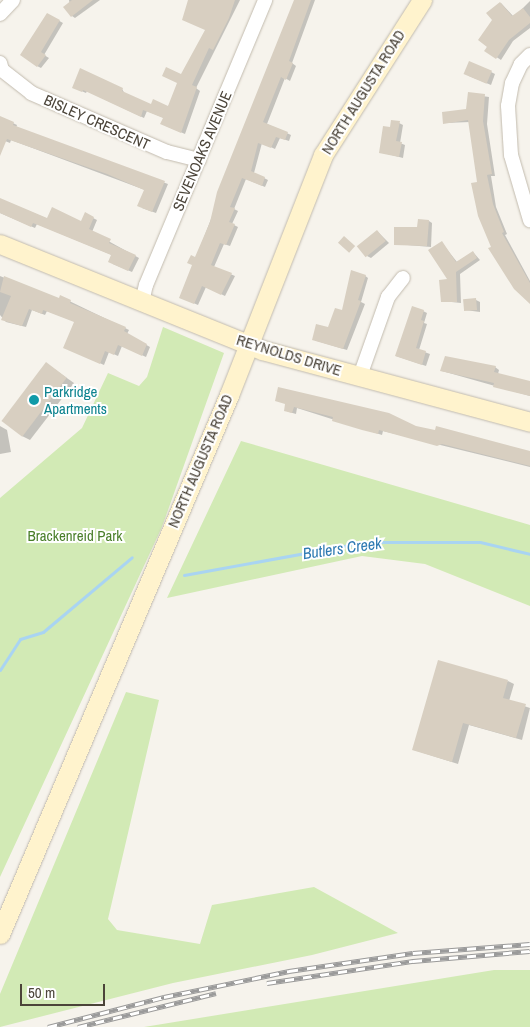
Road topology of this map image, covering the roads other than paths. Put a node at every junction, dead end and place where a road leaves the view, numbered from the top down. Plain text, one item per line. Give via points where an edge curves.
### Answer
1 (13, 0) edge
2 (265, 0) edge
3 (422, 0) edge
4 (0, 14) edge
5 (530, 55) edge
6 (1, 68) edge
7 (199, 160) junction
8 (530, 220) edge
9 (0, 244) edge
10 (403, 278) dead end
11 (142, 302) junction
12 (247, 345) junction
13 (360, 376) junction
14 (530, 422) edge
15 (0, 934) edge

1 - 4 street
2 - 7 street, SEVENOAKS AVENUE
3 - 12 main road, NORTH AUGUSTA ROAD via 323,156
5 - 8 street via 518,70 508,106 511,155
6 - 7 street, BISLEY CRESCENT via 31,93 167,152
7 - 11 street, SEVENOAKS AVENUE via 146,284
9 - 11 main road, REYNOLDS DRIVE
10 - 13 street via 388,296
11 - 12 main road, REYNOLDS DRIVE
12 - 13 main road, REYNOLDS DRIVE
12 - 15 main road, NORTH AUGUSTA ROAD via 138,614
13 - 14 main road, REYNOLDS DRIVE

